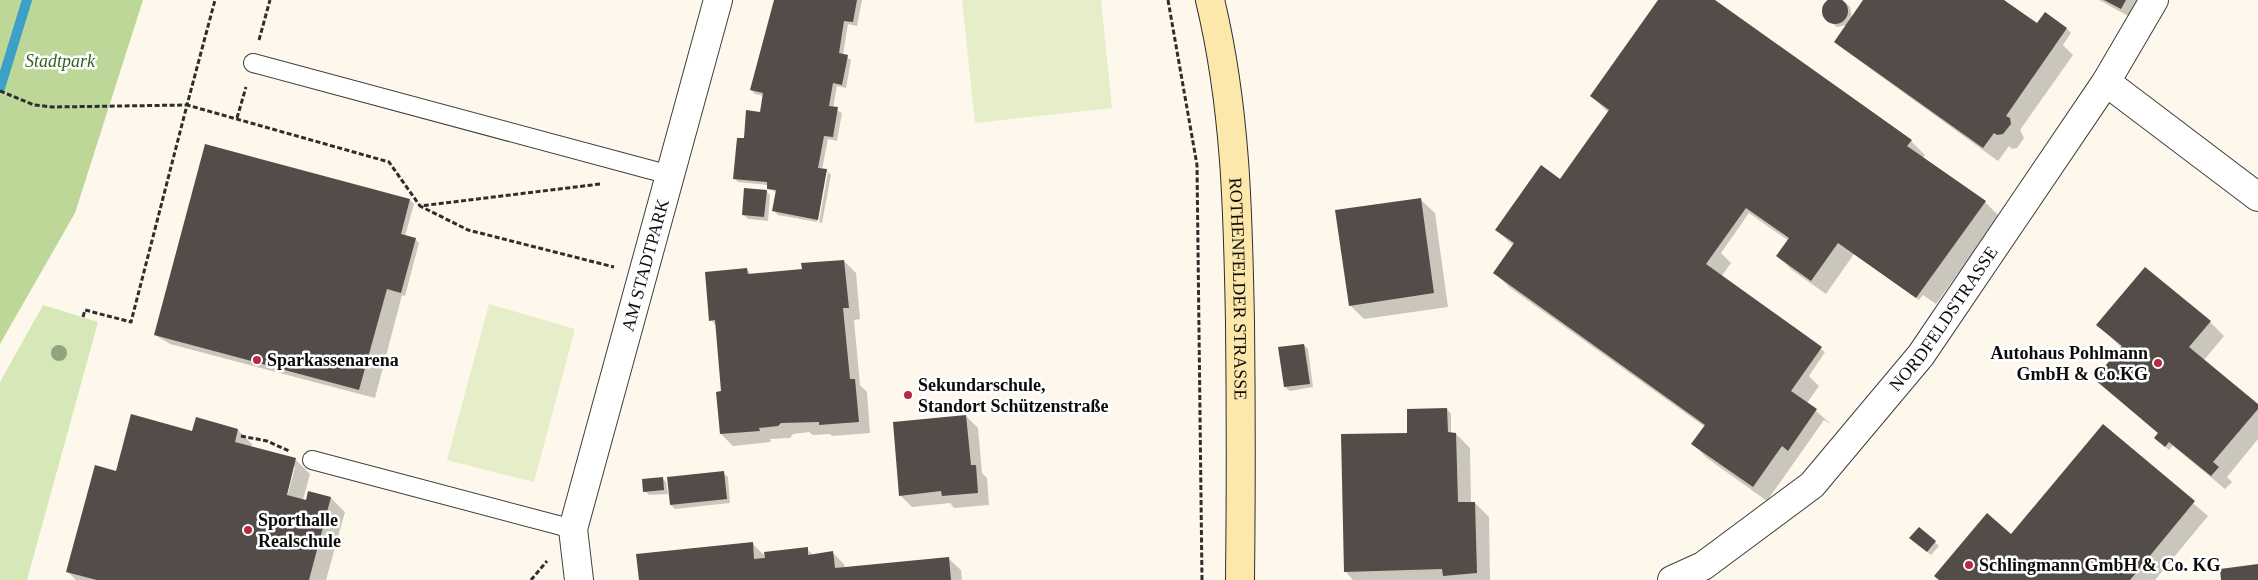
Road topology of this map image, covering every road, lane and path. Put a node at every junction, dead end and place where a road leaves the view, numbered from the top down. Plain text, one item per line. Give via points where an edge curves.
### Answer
1 (215, 0) edge
2 (270, 0) edge
3 (718, 0) edge
4 (1168, 0) edge
5 (1210, 0) edge
6 (2154, 0) edge
7 (253, 63) junction
8 (2106, 82) junction
9 (0, 91) edge
10 (187, 105) junction
11 (237, 118) junction
12 (670, 175) junction
13 (602, 183) dead end
14 (2258, 197) edge
15 (420, 206) junction
16 (644, 275) junction
17 (83, 317) dead end
18 (241, 436) dead end
19 (312, 460) joint
20 (573, 529) junction
21 (580, 580) edge
22 (1202, 580) edge
23 (1240, 580) edge
24 (1672, 580) edge

1 - 10 path
2 - 7 path
3 - 12 street, AM STADTPARK
4 - 22 path via 1197,165
5 - 23 main road, ROTHENFELDER STRASSE via 1223,52 1238,196 1242,482
6 - 8 street, NORDFELDSTRASSE
7 - 11 path
7 - 12 lane
8 - 14 street
8 - 24 street, NORDFELDSTRASSE via 1921,355 1812,485 1703,566
9 - 10 path via 34,105 53,107
10 - 11 path
10 - 17 path via 131,322 85,310
11 - 15 path via 389,162
12 - 16 street, AM STADTPARK
13 - 15 path
15 - 16 path via 468,230
16 - 20 street, AM STADTPARK
18 - 19 path via 267,441
19 - 20 lane
20 - 21 street

